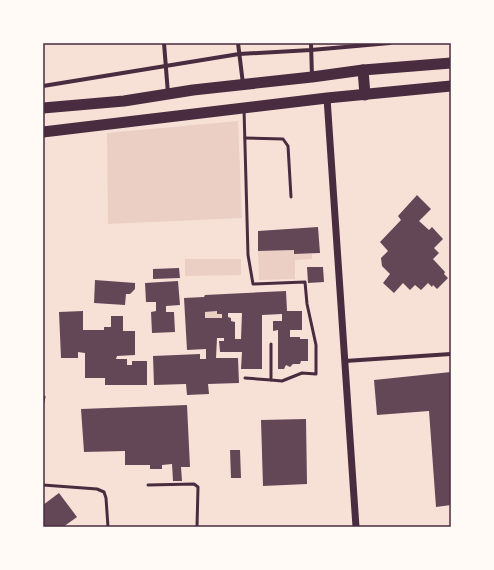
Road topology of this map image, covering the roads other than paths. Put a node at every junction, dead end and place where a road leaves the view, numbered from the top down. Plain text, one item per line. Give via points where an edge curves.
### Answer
1 (164, 43) edge
2 (238, 43) edge
3 (311, 43) edge
4 (388, 43) edge
5 (311, 50) junction
6 (239, 54) junction
7 (451, 63) edge
8 (166, 65) junction
9 (363, 70) junction
10 (312, 77) junction
11 (243, 84) junction
12 (43, 86) edge
13 (451, 86) edge
14 (168, 94) junction
15 (365, 95) junction
16 (327, 98) junction
17 (43, 108) edge
18 (244, 108) junction
19 (43, 132) edge
20 (245, 138) junction
21 (292, 197) dead end
22 (271, 344) dead end
23 (451, 354) edge
24 (345, 361) junction
25 (245, 378) dead end
26 (271, 380) junction
27 (44, 397) dead end
28 (43, 402) edge
29 (43, 484) edge
30 (148, 485) dead end
31 (108, 527) edge
32 (197, 527) edge
33 (356, 527) edge

1 - 8 street
2 - 6 street
3 - 5 street
4 - 5 street
5 - 6 street
5 - 10 street
6 - 8 street
6 - 11 street
7 - 9 highway
8 - 12 street
8 - 14 street
9 - 10 highway
9 - 15 highway
10 - 11 highway
11 - 14 highway
13 - 15 highway
14 - 17 highway via 124,101
15 - 16 highway
16 - 18 highway
16 - 24 street
18 - 19 highway
18 - 20 lane
20 - 21 lane via 283,139 288,146
20 - 26 lane via 248,255 253,284 305,282 316,345 316,374 302,373 282,381
22 - 26 lane
23 - 24 street
24 - 33 street
25 - 26 lane
27 - 28 lane
29 - 31 lane via 97,489 104,492
30 - 32 lane via 194,484 198,487

